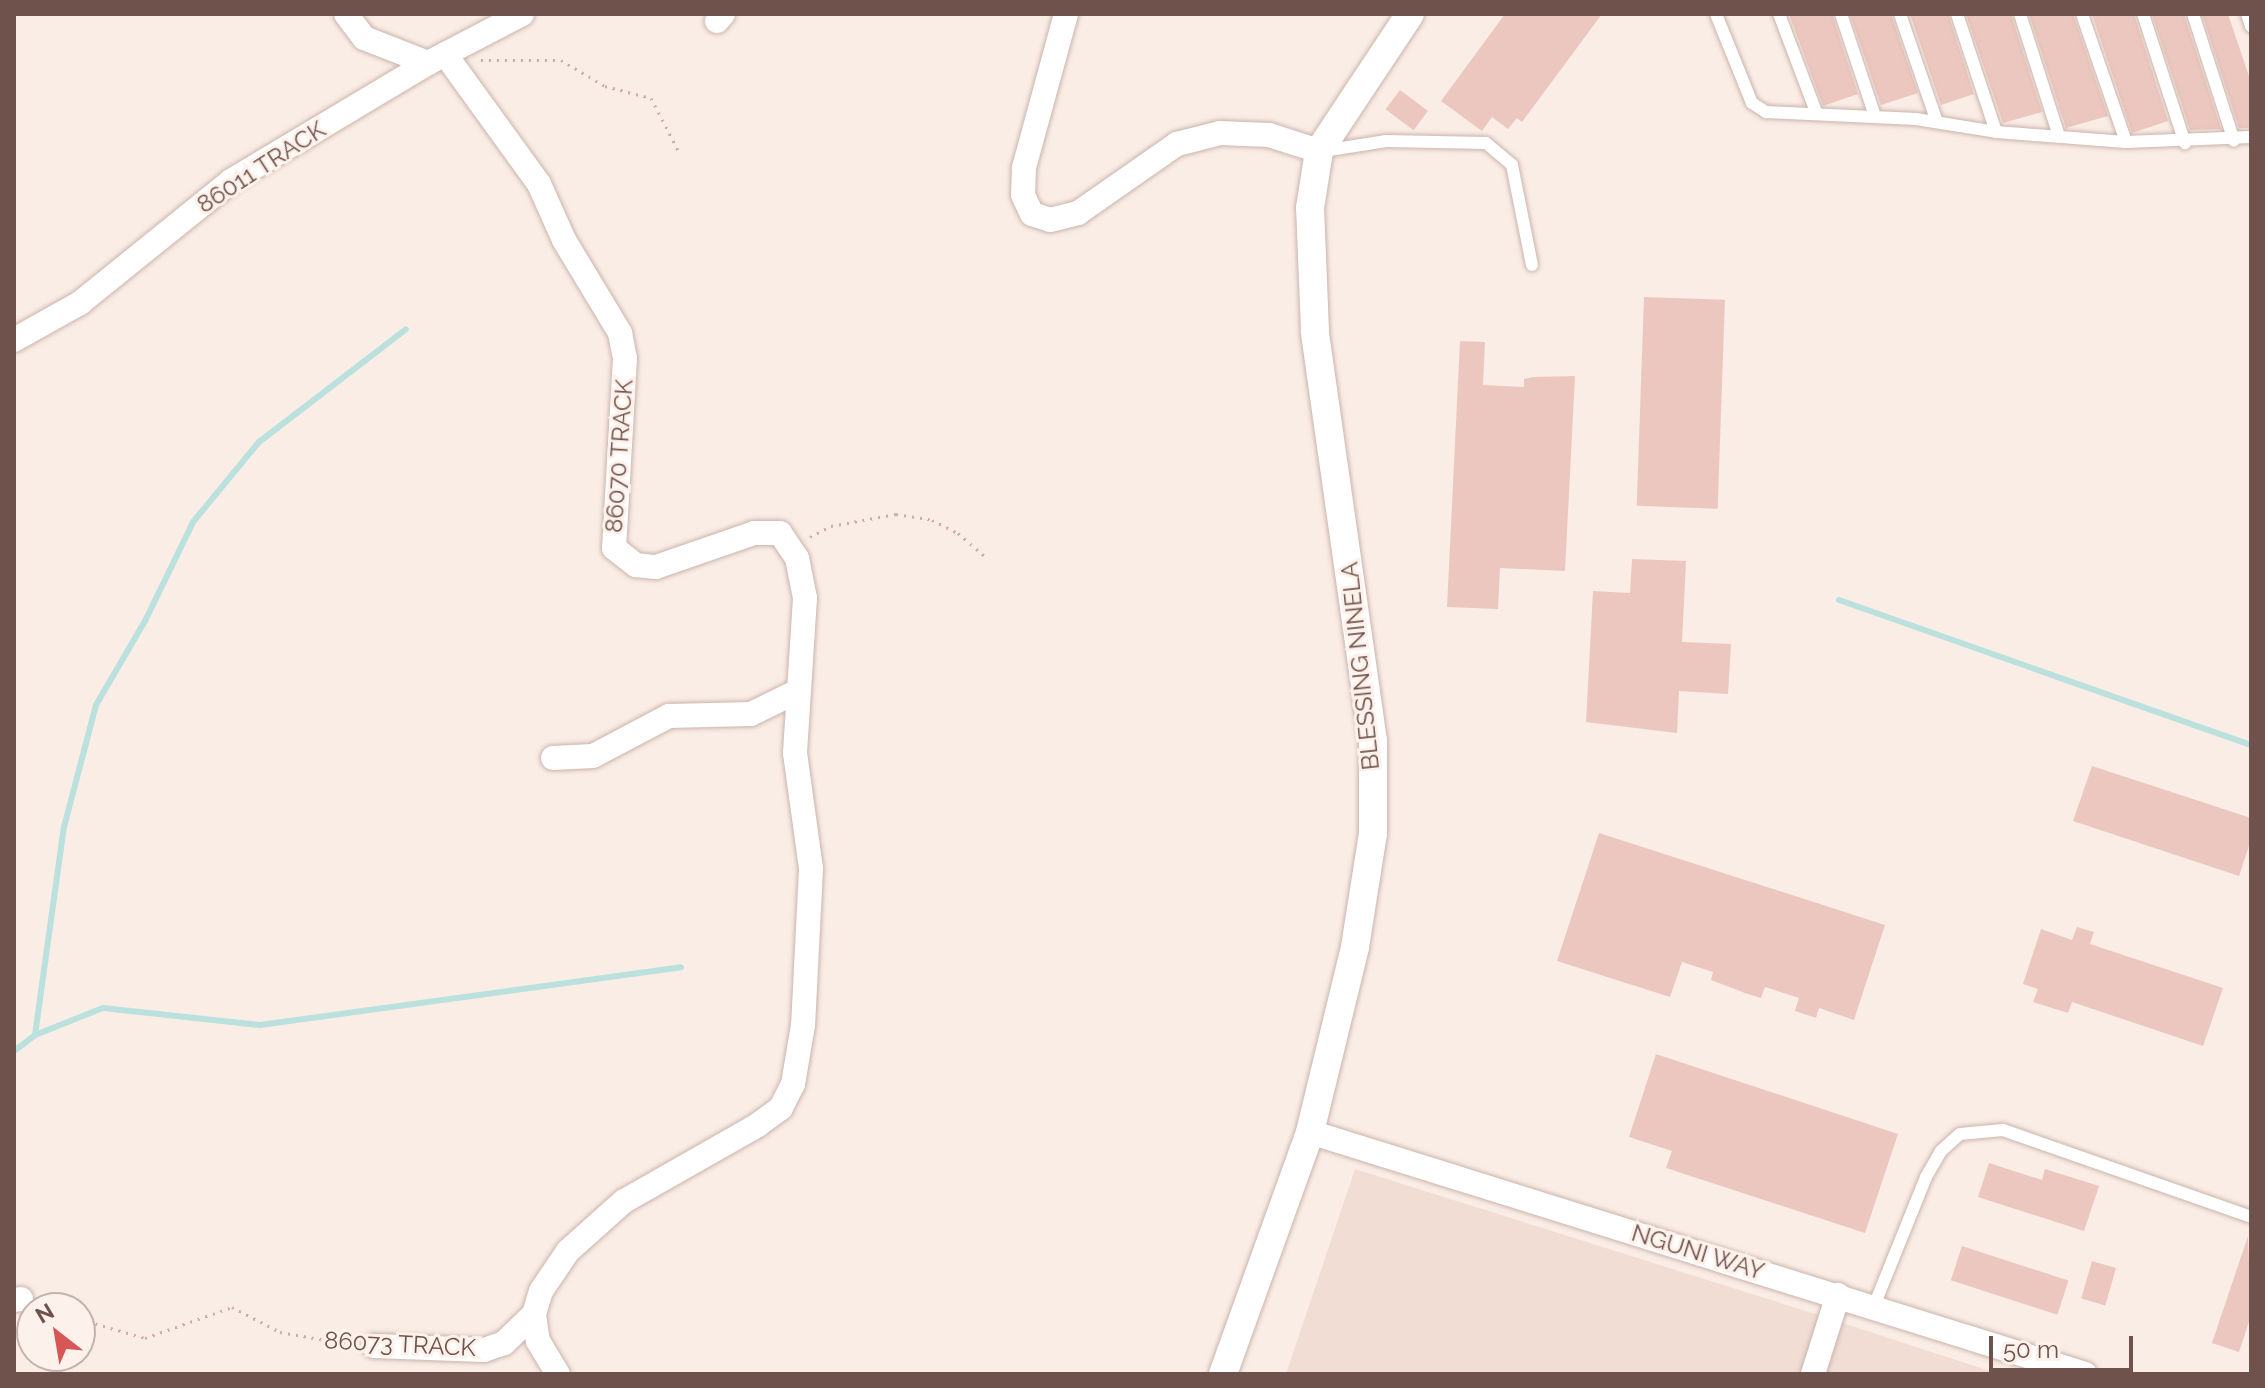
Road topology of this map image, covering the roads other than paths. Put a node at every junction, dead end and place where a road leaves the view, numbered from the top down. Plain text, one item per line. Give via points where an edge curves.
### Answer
1 (346, 14) edge
2 (522, 14) edge
3 (1066, 14) edge
4 (1410, 14) edge
5 (1716, 14) edge
6 (1779, 14) edge
7 (1841, 14) edge
8 (1900, 14) edge
9 (1957, 14) edge
10 (2020, 14) edge
11 (2082, 14) edge
12 (2143, 14) edge
13 (2193, 14) edge
14 (2247, 14) edge
15 (2251, 26) edge
16 (437, 59) junction
17 (1816, 112) junction
18 (1875, 116) junction
19 (1937, 122) junction
20 (1996, 132) junction
21 (2059, 136) junction
22 (2251, 137) edge
23 (2234, 141) junction
24 (2126, 142) junction
25 (2185, 143) junction
26 (1319, 151) junction
27 (1532, 265) dead end
28 (14, 340) edge
29 (796, 692) junction
30 (553, 758) dead end
31 (1310, 1132) junction
32 (2251, 1217) edge
33 (1838, 1295) junction
34 (1874, 1306) junction
35 (534, 1314) junction
36 (374, 1346) road end
37 (558, 1374) edge
38 (1223, 1374) edge
39 (1813, 1374) edge
40 (2085, 1374) edge

1 - 16 street via 364,38
2 - 16 street, 86011 TRACK
3 - 26 street via 1024,168 1023,195 1032,214 1050,220 1078,213 1177,144 1220,133 1269,135
4 - 26 street, BLESSING NINELA
5 - 17 lane via 1758,109
6 - 17 lane
7 - 18 lane
8 - 19 lane
9 - 20 lane
10 - 21 lane
11 - 24 lane
12 - 25 lane
13 - 23 lane
14 - 15 lane
16 - 28 street, 86011 TRACK via 231,181 80,303
16 - 29 street, 86070 TRACK via 539,184 564,240 620,333 625,358 614,548 636,565 656,567 766,531 780,533 792,546 805,598
17 - 18 lane
18 - 19 lane
19 - 20 lane
20 - 21 lane
21 - 24 lane
22 - 23 lane
23 - 25 lane
24 - 25 lane
26 - 27 lane via 1386,141 1486,143 1512,165
26 - 31 street, BLESSING NINELA via 1310,208 1315,331 1373,741 1373,833 1355,947
29 - 30 street via 751,714 669,716 593,756
29 - 35 street via 795,753 811,869 803,1025 793,1084 781,1108 758,1125 624,1201 568,1251 541,1291
31 - 33 street, NGUNI WAY
31 - 38 street, BLESSING NINELA
32 - 34 lane via 2003,1130 1960,1134 1941,1151 1926,1177
33 - 34 street, NGUNI WAY
33 - 39 street
34 - 40 street, NGUNI WAY
35 - 36 street, 86073 TRACK via 504,1343 484,1350
35 - 37 street via 538,1341

